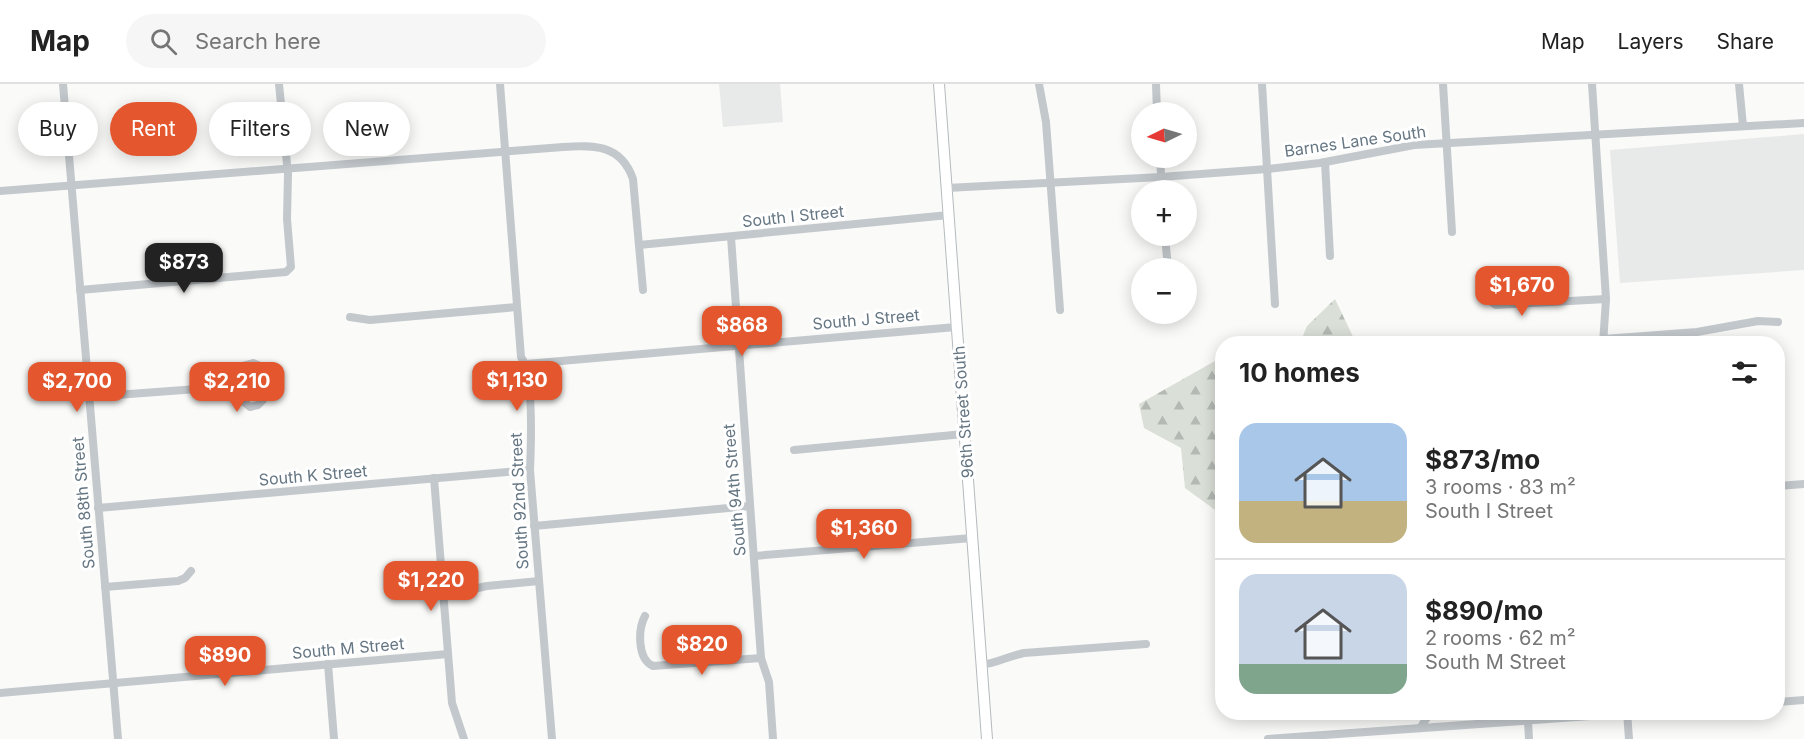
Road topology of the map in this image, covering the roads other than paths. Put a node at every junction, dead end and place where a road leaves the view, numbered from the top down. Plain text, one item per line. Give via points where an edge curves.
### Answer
1 (63, 84) edge
2 (279, 84) edge
3 (500, 84) edge
4 (939, 84) edge
5 (1039, 84) edge
6 (1156, 84) edge
7 (1262, 84) edge
8 (1443, 84) edge
9 (1592, 84) edge
10 (1739, 84) edge
11 (1157, 102) edge
12 (1804, 123) edge
13 (1743, 126) junction
14 (1597, 136) junction
15 (1448, 143) junction
16 (505, 151) junction
17 (1325, 162) junction
18 (286, 168) junction
19 (1161, 168) edge
20 (1267, 168) junction
21 (1161, 177) junction
22 (1161, 180) edge
23 (1050, 183) junction
24 (71, 184) junction
25 (947, 188) junction
26 (0, 190) edge
27 (949, 215) junction
28 (1452, 232) dead end
29 (731, 237) junction
30 (639, 245) junction
31 (1330, 256) dead end
32 (1485, 274) dead end
33 (80, 290) junction
34 (643, 290) dead end
35 (1606, 298) junction
36 (1275, 304) dead end
37 (517, 307) junction
38 (1060, 310) dead end
39 (350, 317) dead end
40 (1778, 322) dead end
41 (957, 327) junction
42 (1604, 336) edge
43 (1660, 336) edge
44 (738, 345) junction
45 (526, 364) junction
46 (238, 386) junction
47 (89, 398) junction
48 (964, 434) junction
49 (794, 450) dead end
50 (530, 470) junction
51 (434, 478) junction
52 (1804, 484) edge
53 (1785, 485) edge
54 (750, 506) junction
55 (98, 508) junction
56 (534, 526) junction
57 (972, 538) junction
58 (754, 556) junction
59 (191, 571) dead end
60 (539, 581) junction
61 (105, 587) junction
62 (469, 590) dead end
63 (645, 616) dead end
64 (1146, 644) dead end
65 (448, 654) junction
66 (761, 658) junction
67 (328, 664) junction
68 (981, 665) junction
69 (114, 684) junction
70 (0, 693) edge
71 (1804, 700) edge
72 (1785, 701) edge
73 (1424, 720) edge
74 (1540, 720) edge
75 (1628, 720) edge
76 (1528, 721) junction
77 (1417, 729) junction
78 (1308, 738) edge
79 (118, 739) edge
80 (334, 739) edge
81 (464, 739) edge
82 (552, 739) edge
83 (773, 739) edge
84 (987, 739) edge
85 (1268, 739) edge
86 (1415, 739) edge
87 (1529, 739) edge
88 (1629, 739) edge

1 - 24 street, South 88th Street
2 - 18 street
3 - 16 street, South 92nd Street
4 - 25 main road, 96th Street South
5 - 23 street
6 - 11 street
7 - 20 street
8 - 15 street
9 - 14 street
10 - 13 street
12 - 13 street, Barnes Lane South
13 - 14 street, Barnes Lane South
14 - 15 street, Barnes Lane South
14 - 35 street
15 - 17 street, Barnes Lane South via 1401,147
15 - 28 street
16 - 18 street
16 - 30 street via 586,145 611,152 624,163 633,179
16 - 37 street, South 92nd Street
17 - 20 street, Barnes Lane South
17 - 31 street
18 - 24 street
18 - 33 street via 291,267 286,272
19 - 21 street
20 - 21 street, Barnes Lane South
20 - 36 street
21 - 22 street
21 - 23 street, Barnes Lane South
23 - 25 street, Barnes Lane South
23 - 38 street
24 - 26 street
24 - 33 street, South 88th Street
25 - 27 main road, 96th Street South
27 - 29 street, South I Street
27 - 41 main road, 96th Street South
29 - 30 street, South I Street
29 - 44 street, South 94th Street
30 - 34 street
32 - 35 street via 1483,293 1486,300 1496,305
33 - 47 street, South 88th Street
35 - 42 street
37 - 39 street via 370,320
37 - 45 street, South 92nd Street via 521,357
40 - 43 street via 1758,321
41 - 44 street, South J Street
41 - 48 main road, 96th Street South
44 - 45 street, South J Street
44 - 54 street, South 94th Street
45 - 50 street, South 92nd Street
46 - 46 street via 243,402 250,407 258,405 265,388 260,366 242,366
46 - 47 street
47 - 55 street, South 88th Street
48 - 49 street
48 - 57 main road, 96th Street South
50 - 51 street, South K Street
50 - 56 street, South 92nd Street
51 - 55 street, South K Street
51 - 65 street
52 - 53 street
54 - 56 street
54 - 58 street, South 94th Street
55 - 61 street, South 88th Street
56 - 60 street, South 92nd Street
57 - 58 street
57 - 68 main road, 96th Street South
58 - 66 street, South 94th Street
59 - 61 street via 178,581
60 - 62 street
60 - 82 street, South 92nd Street
61 - 69 street, South 88th Street
63 - 66 street via 641,624 642,655 648,664
64 - 68 street via 1024,653
65 - 67 street, South M Street
65 - 81 street via 452,703
66 - 83 street, South 94th Street via 768,682
67 - 69 street, South M Street
67 - 80 street
68 - 84 main road, 96th Street South
69 - 70 street, South M Street
69 - 79 street, South 88th Street
71 - 72 street
73 - 77 street
74 - 76 street
75 - 88 street
76 - 77 street
76 - 87 street
77 - 78 street
77 - 86 street
78 - 85 street

